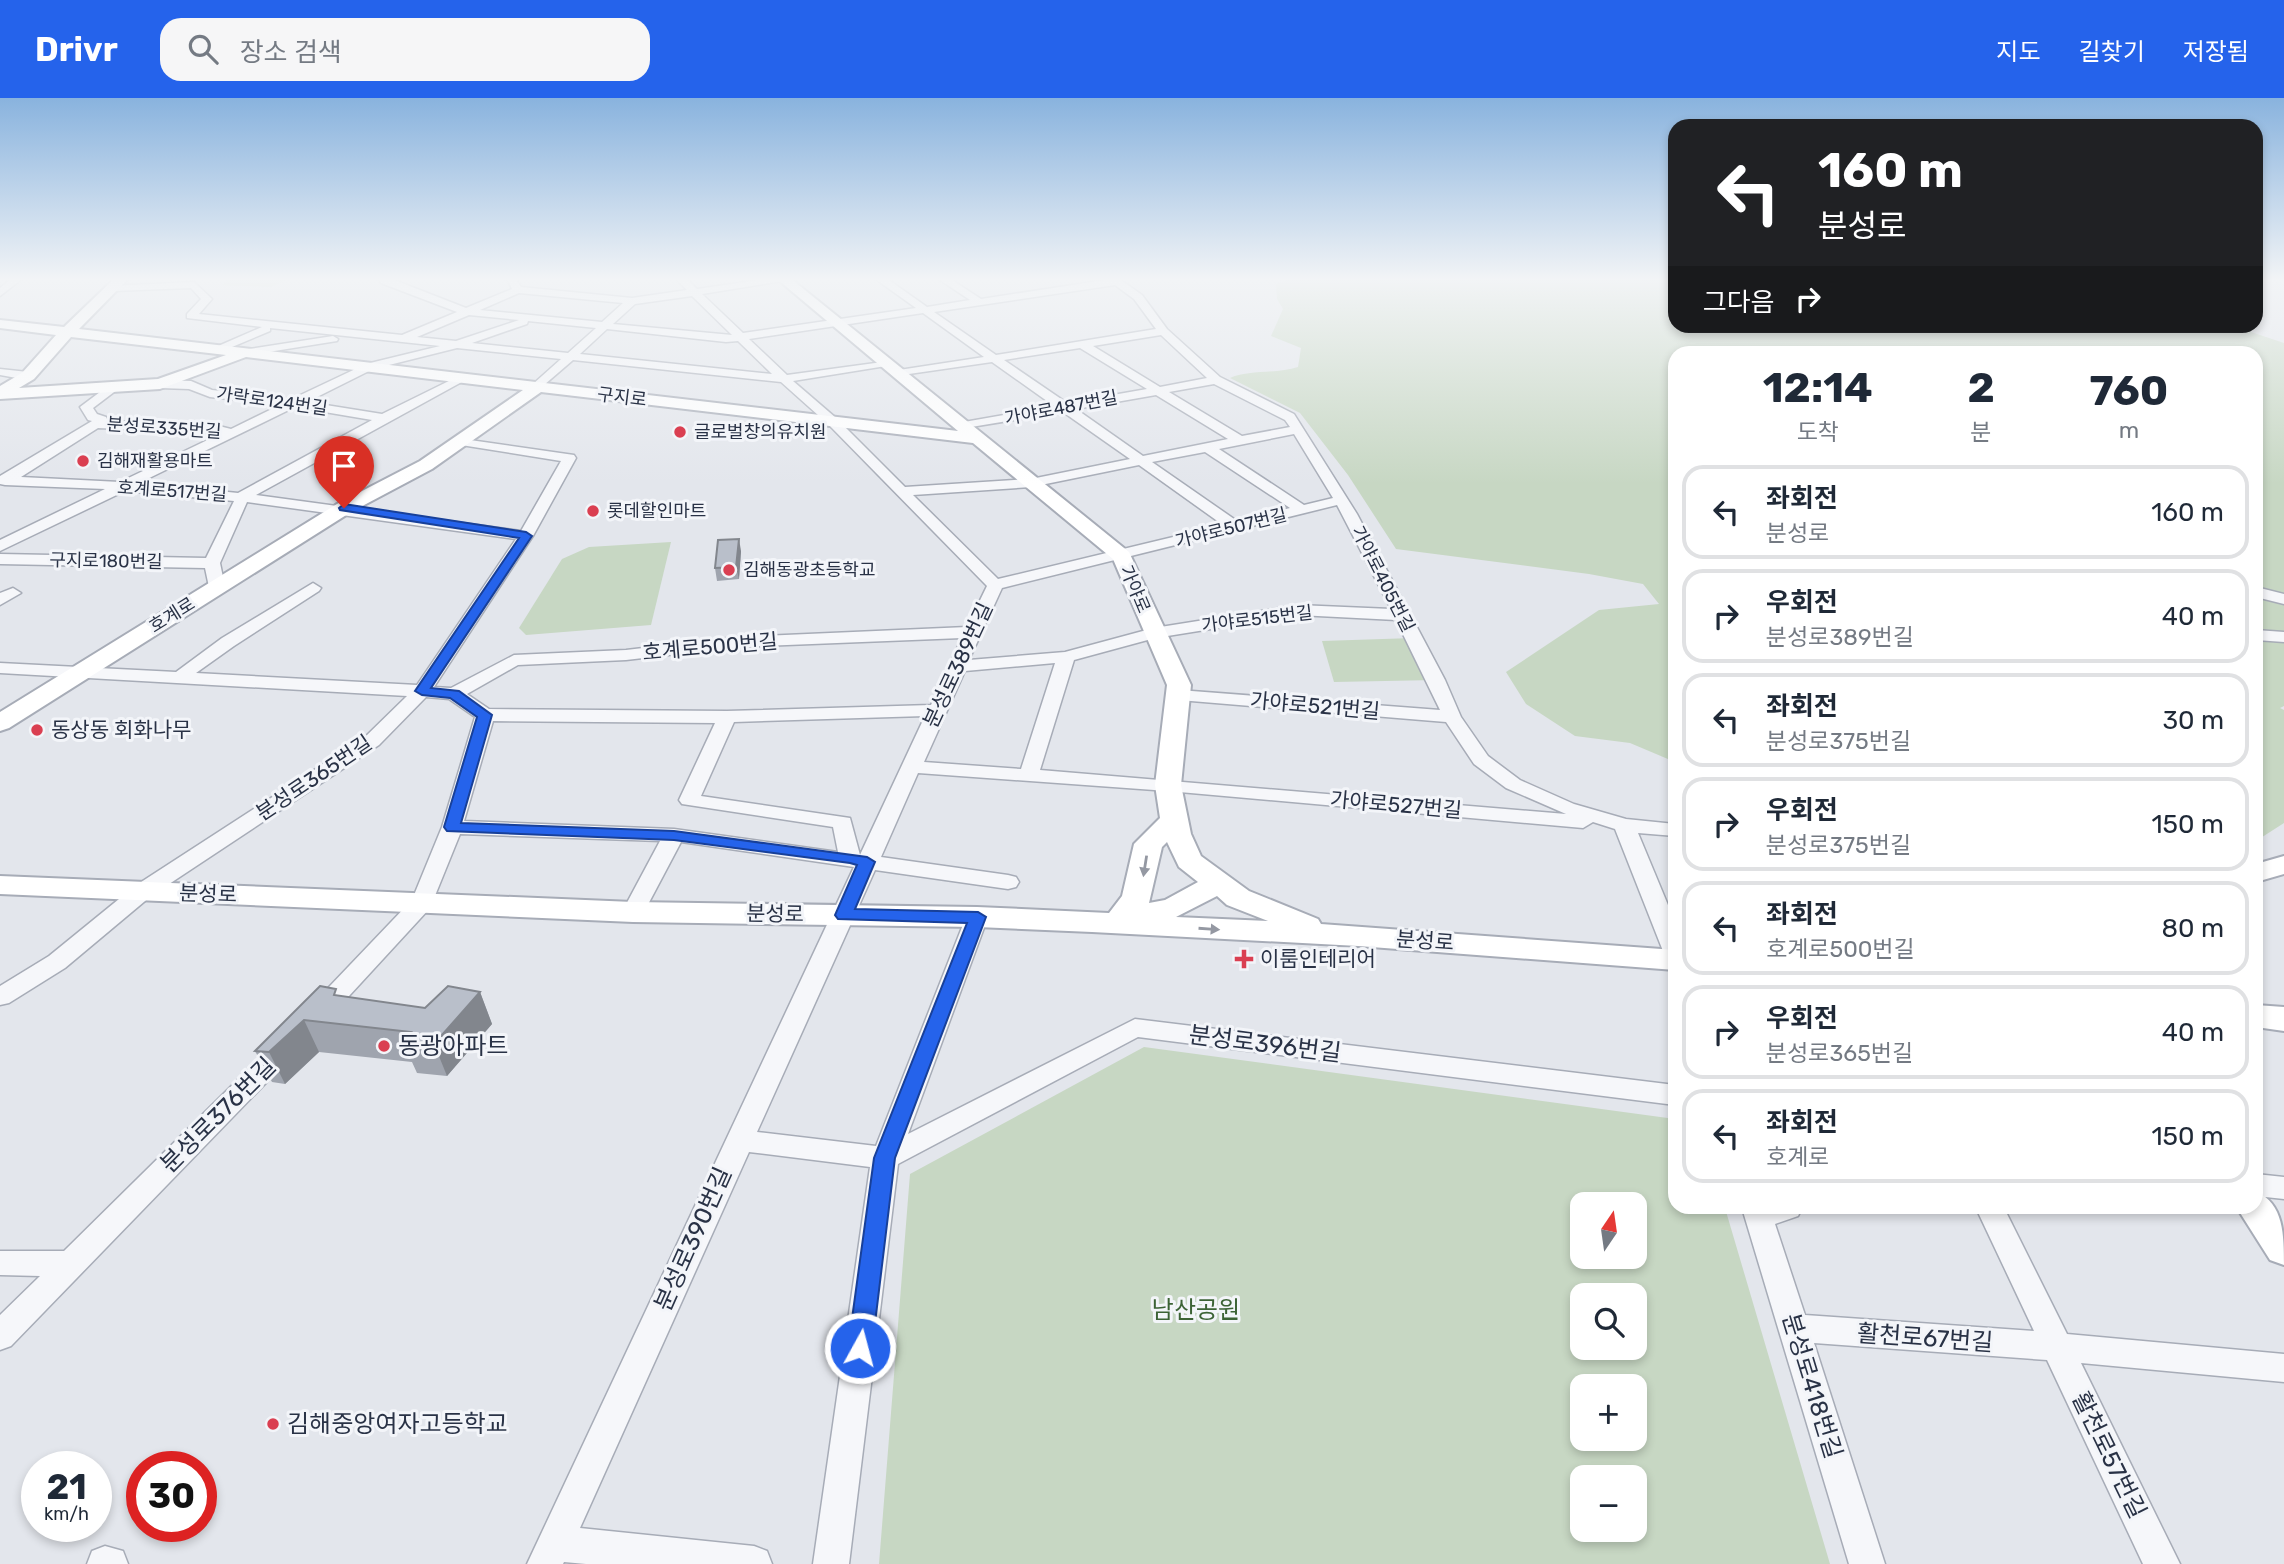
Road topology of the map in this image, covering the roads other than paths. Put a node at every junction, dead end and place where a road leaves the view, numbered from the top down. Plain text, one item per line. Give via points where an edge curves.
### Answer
1 (54, 346) edge
2 (197, 346) edge
3 (226, 346) edge
4 (280, 346) edge
5 (384, 346) edge
6 (455, 346) edge
7 (475, 346) edge
8 (491, 346) edge
9 (582, 346) edge
10 (749, 346) edge
11 (866, 346) edge
12 (977, 346) edge
13 (1068, 346) edge
14 (1086, 346) edge
15 (1180, 346) edge
16 (481, 347) junction
17 (380, 348) dead end
18 (220, 349) junction
19 (249, 352) junction
20 (572, 356) junction
21 (995, 359) junction
22 (369, 360) junction
23 (892, 368) junction
24 (0, 372) edge
25 (27, 376) junction
26 (463, 378) junction
27 (784, 379) junction
28 (1216, 380) junction
29 (160, 384) junction
30 (116, 386) junction
31 (537, 387) junction
32 (1158, 390) junction
33 (0, 394) edge
34 (293, 403) junction
35 (1066, 407) junction
36 (384, 418) junction
37 (832, 422) junction
38 (96, 424) junction
39 (1298, 429) junction
40 (971, 432) junction
41 (232, 433) junction
42 (461, 441) junction
43 (1240, 441) junction
44 (1207, 447) junction
45 (1141, 460) junction
46 (2, 481) edge
47 (1031, 483) junction
48 (121, 487) junction
49 (901, 491) junction
50 (243, 496) junction
51 (1341, 500) junction
52 (344, 508) junction
53 (1302, 510) junction
54 (1236, 527) junction
55 (526, 536) junction
56 (0, 546) edge
57 (1122, 556) junction
58 (0, 559) edge
59 (212, 563) junction
60 (995, 585) junction
61 (217, 587) junction
62 (313, 588) dead end
63 (2263, 594) edge
64 (2284, 599) edge
65 (1403, 615) junction
66 (975, 632) junction
67 (1154, 633) junction
68 (2263, 636) edge
69 (2284, 637) edge
70 (1066, 657) junction
71 (957, 666) junction
72 (0, 668) edge
73 (79, 673) junction
74 (180, 678) junction
75 (422, 691) junction
76 (454, 694) junction
77 (1179, 695) junction
78 (936, 710) junction
79 (485, 715) junction
80 (727, 716) junction
81 (1451, 717) junction
82 (0, 723) edge
83 (912, 767) junction
84 (1028, 777) junction
85 (1168, 785) junction
86 (1175, 820) junction
87 (1624, 825) junction
88 (452, 827) junction
89 (1668, 829) edge
90 (674, 835) junction
91 (858, 860) junction
92 (2284, 865) edge
93 (2263, 871) edge
94 (1008, 882) dead end
95 (1217, 884) junction
96 (0, 885) edge
97 (143, 891) junction
98 (422, 903) junction
99 (633, 912) junction
100 (844, 915) junction
101 (978, 917) junction
102 (1122, 917) junction
103 (1091, 922) junction
104 (1668, 934) edge
105 (1358, 936) junction
106 (1668, 959) edge
107 (0, 998) edge
108 (2263, 1018) edge
109 (2284, 1019) edge
110 (1668, 1094) edge
111 (738, 1140) junction
112 (885, 1158) junction
113 (2263, 1186) edge
114 (2284, 1188) edge
115 (1769, 1214) edge
116 (1993, 1214) edge
117 (2261, 1214) edge
118 (2284, 1249) edge
119 (0, 1263) edge
120 (69, 1264) junction
121 (1794, 1328) junction
122 (0, 1336) edge
123 (2057, 1347) junction
124 (2284, 1368) edge
125 (550, 1554) edge
126 (754, 1564) edge
127 (831, 1564) edge
128 (1867, 1564) edge
129 (2162, 1564) edge

1 - 25 main road
2 - 18 main road, 구지로
3 - 18 street
4 - 19 street, 구지로
5 - 17 street
6 - 22 street, 구지로 via 403,361
7 - 16 street
8 - 16 street
9 - 20 street, 호계로
10 - 27 street
11 - 23 main road, 가야로
12 - 21 street
13 - 21 street
14 - 32 street
15 - 28 street, 가야로405번길
16 - 20 street
18 - 19 main road, 구지로
19 - 22 main road, 구지로 via 344,363
19 - 29 main road, 가락로124번길
20 - 27 street
20 - 31 street, 호계로
21 - 23 street
21 - 35 street
22 - 26 main road, 구지로
22 - 34 street, 구지로180번길
23 - 27 street
23 - 40 main road, 가야로
24 - 25 street
25 - 33 main road
26 - 31 main road, 구지로
26 - 36 street
27 - 37 street
28 - 32 street, 가야로487번길
28 - 39 street, 가야로405번길 via 1290,417
29 - 30 main road, 가락로124번길
29 - 34 street, 가락로124번길
30 - 33 main road, 가락로124번길
30 - 38 street, 분성로335번길 via 86,407 102,420
31 - 37 main road, 구지로
31 - 42 main road, 호계로
32 - 35 street, 가야로487번길
32 - 43 street
34 - 36 street, 가락로124번길
34 - 41 street, 구지로180번길
35 - 40 street, 가야로487번길
35 - 45 street
36 - 50 street
37 - 40 main road, 구지로
37 - 49 street
38 - 41 street, 분성로335번길
38 - 46 street, 분성로335번길
39 - 43 street
39 - 51 street, 가야로405번길
40 - 47 main road, 가야로
41 - 48 street, 구지로180번길
42 - 52 main road, 호계로
42 - 55 street, 분성로365번길 via 569,458
43 - 44 street
44 - 45 street
44 - 53 street
45 - 47 street
45 - 54 street
46 - 48 street, 호계로517번길
47 - 49 street
47 - 57 main road, 가야로
48 - 50 street, 호계로517번길
48 - 56 street, 구지로180번길
49 - 60 street
50 - 52 street, 호계로517번길
50 - 59 street
51 - 53 street, 가야로507번길
51 - 65 street, 가야로405번길
52 - 55 street
52 - 61 main road, 호계로
53 - 54 street, 가야로507번길
54 - 57 street, 가야로507번길
55 - 75 street, 분성로365번길
57 - 60 street, 분성로389번길
57 - 67 main road, 가야로
58 - 59 street, 구지로180번길
59 - 61 street
60 - 66 street, 분성로389번길
61 - 73 main road, 호계로
62 - 74 street via 201,658
63 - 64 street
65 - 67 street, 가야로515번길 via 1298,610
65 - 81 street, 가야로405번길
66 - 71 street, 분성로389번길
66 - 76 street, 호계로500번길 via 737,642 626,655 514,660
67 - 70 street, 가야로515번길
67 - 77 main road, 가야로 via 1179,685
68 - 69 street
70 - 71 street, 가야로515번길
70 - 84 street
71 - 78 street, 분성로389번길
72 - 73 street
73 - 74 street
73 - 82 main road, 호계로
74 - 75 street
75 - 76 street
75 - 97 street, 분성로365번길 via 372,741
76 - 79 street
77 - 81 street, 가야로521번길
77 - 85 main road, 가야로
78 - 80 street
78 - 83 street, 분성로389번길
79 - 80 street
79 - 88 street
80 - 91 street via 689,800 843,822
81 - 87 street, 가야로405번길 via 1481,760 1513,784 1567,808
83 - 84 street, 가야로527번길
83 - 91 street, 분성로389번길
84 - 85 street, 가야로527번길
85 - 86 main road, 가야로
85 - 87 street, 가야로527번길
86 - 95 main road, 가야로 via 1189,860
86 -> 102 main road via 1148,844 1138,898
87 - 89 street, 가야로405번길
87 - 104 street
88 - 90 street
88 - 98 street
90 - 91 street
90 - 99 street
91 - 94 street
91 - 100 street, 분성로389번길
92 - 93 main road
95 - 102 main road via 1174,908
95 - 105 main road, 가야로 via 1299,924
96 - 97 main road, 분성로
97 - 98 main road, 분성로
97 - 107 street, 분성로365번길 via 57,962
98 - 99 main road, 분성로
98 - 120 street, 분성로376번길 via 351,982
99 - 100 main road, 분성로
100 - 101 main road, 분성로
100 - 111 street, 분성로390번길
101 - 103 main road, 분성로
101 - 112 street
102 - 103 main road
103 -> 105 main road, 분성로
105 - 106 main road, 분성로
108 - 109 main road
110 - 112 street, 분성로396번길 via 1135,1028
111 - 112 street
111 - 125 street, 분성로390번길
112 - 127 street
113 - 114 street
115 - 121 street, 분성로418번길
116 - 123 street
117 - 118 main road
119 - 120 street
120 - 122 street, 분성로376번길
121 - 123 street, 활천로67번길
121 - 128 street, 분성로418번길
123 - 124 street, 활천로67번길
123 - 129 street, 활천로57번길
125 - 126 street

